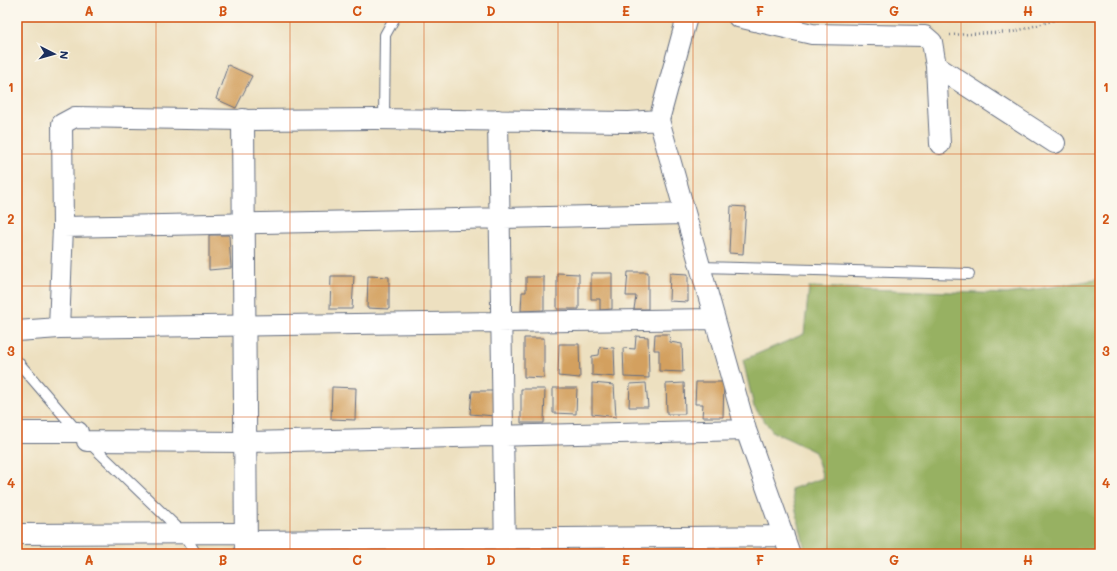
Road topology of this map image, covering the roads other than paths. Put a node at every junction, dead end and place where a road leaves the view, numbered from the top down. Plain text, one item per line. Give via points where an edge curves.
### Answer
1 (395, 17) edge
2 (687, 17) edge
3 (738, 17) edge
4 (936, 66) junction
5 (384, 119) junction
6 (243, 120) junction
7 (498, 120) junction
8 (659, 120) junction
9 (1055, 143) dead end
10 (940, 144) dead end
11 (685, 214) junction
12 (500, 219) junction
13 (243, 223) junction
14 (63, 227) junction
15 (700, 267) junction
16 (969, 274) dead end
17 (714, 319) junction
18 (501, 322) junction
19 (244, 325) junction
20 (59, 328) junction
21 (17, 331) edge
22 (17, 361) edge
23 (746, 430) junction
24 (17, 432) edge
25 (503, 436) junction
26 (82, 437) junction
27 (245, 442) junction
28 (183, 533) junction
29 (17, 534) edge
30 (246, 543) edge
31 (787, 545) edge
32 (505, 546) edge
33 (196, 554) edge

1 - 5 lane via 385,35
2 - 8 street
3 - 4 street via 812,34 926,36 932,42
4 - 9 street
4 - 10 street
5 - 6 street
5 - 7 street
6 - 13 street
6 - 14 street via 75,117 62,124
7 - 8 street
7 - 12 street
8 - 11 street
11 - 12 street
11 - 15 street
12 - 13 street
12 - 18 street
13 - 14 street
13 - 19 street
14 - 20 street
15 - 16 lane
15 - 17 street
17 - 18 street
17 - 23 street
18 - 19 street
18 - 25 street
19 - 20 street
19 - 27 street
20 - 21 street
22 - 26 lane
23 - 25 street
23 - 31 street
24 - 26 street
25 - 27 street
25 - 32 street
26 - 27 street
26 - 28 lane
27 - 30 street
28 - 29 street
28 - 30 street
28 - 33 lane
30 - 32 street
31 - 32 street

